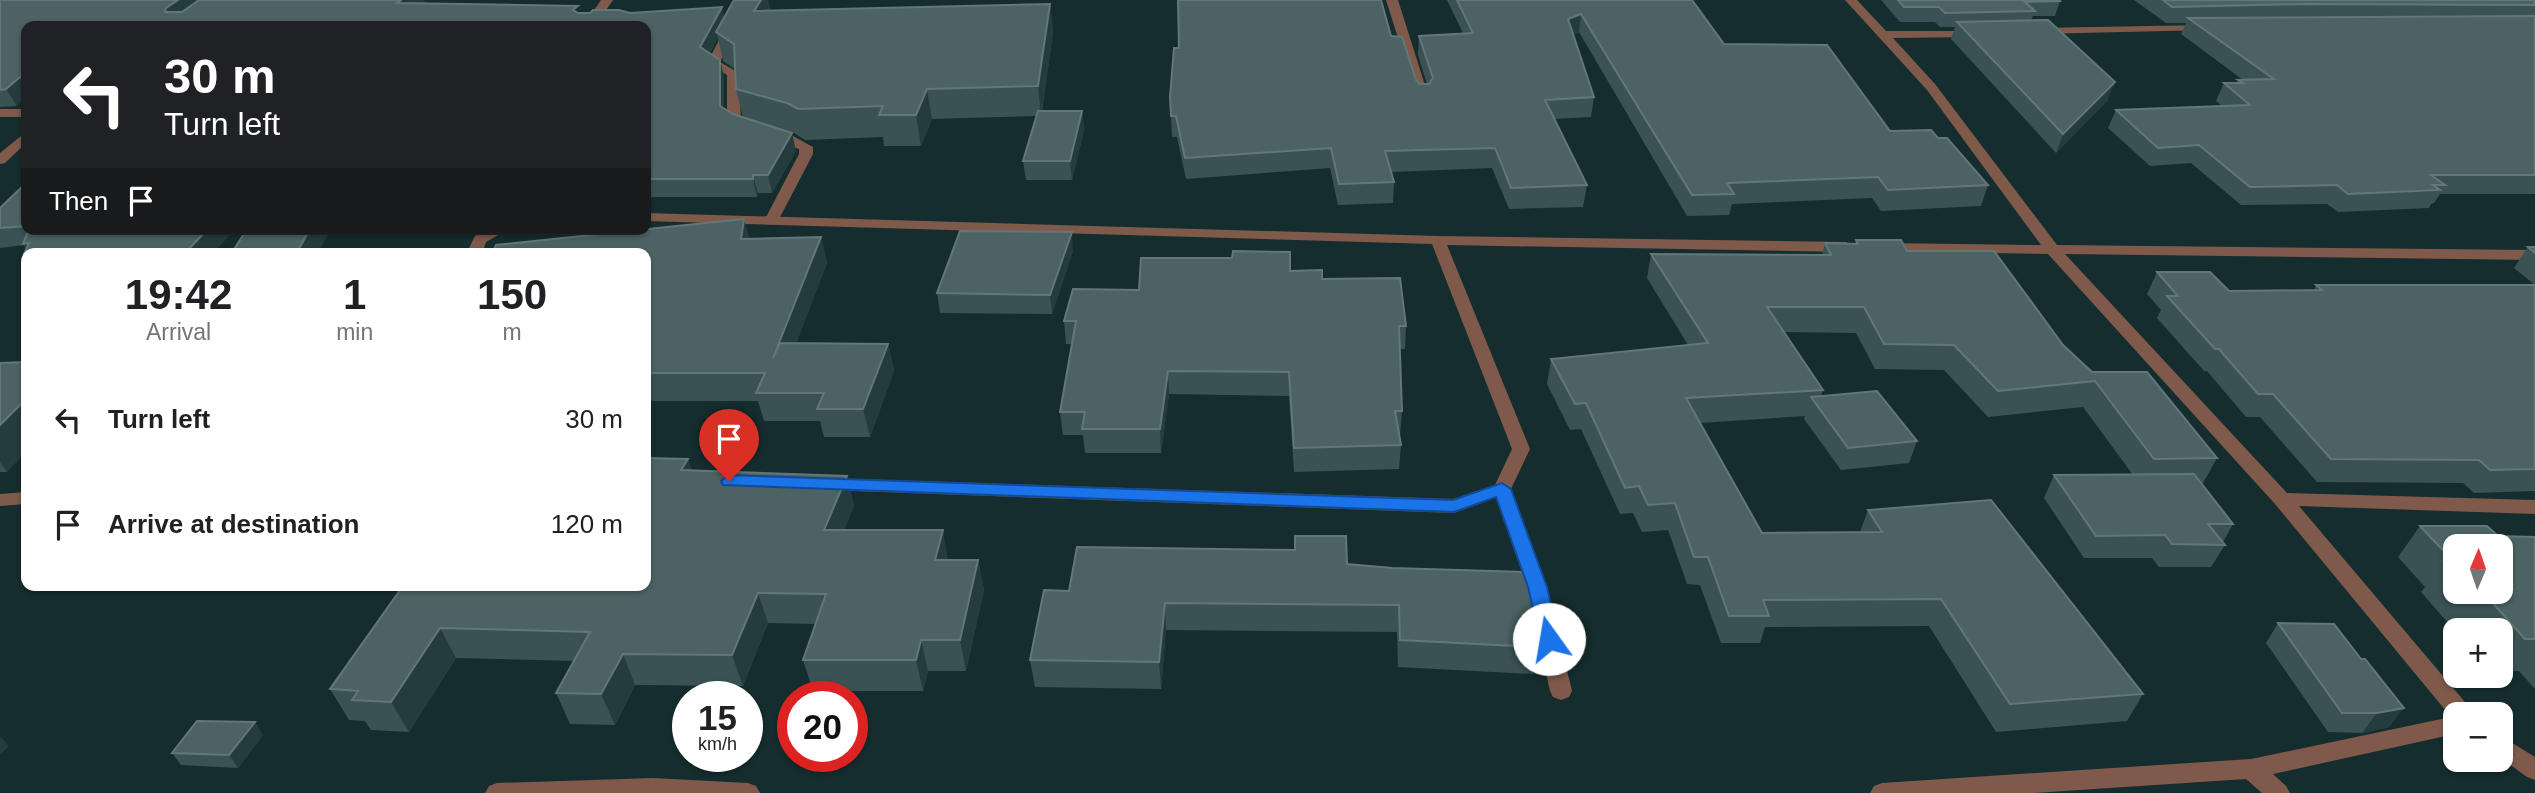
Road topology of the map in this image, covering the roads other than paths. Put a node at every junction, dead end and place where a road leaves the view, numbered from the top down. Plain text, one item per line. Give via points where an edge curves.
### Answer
1 (607, 0) edge
2 (1392, 0) edge
3 (1850, 0) edge
4 (725, 17) edge
5 (596, 21) edge
6 (2213, 28) edge
7 (1993, 32) edge
8 (2021, 32) edge
9 (1883, 35) junction
10 (1423, 98) edge
11 (0, 113) edge
12 (21, 113) edge
13 (21, 141) edge
14 (0, 160) edge
15 (651, 217) edge
16 (771, 221) junction
17 (489, 235) edge
18 (1438, 240) junction
19 (476, 248) edge
20 (2053, 251) junction
21 (2535, 255) edge
22 (813, 484) edge
23 (1502, 489) junction
24 (21, 498) edge
25 (2282, 499) junction
26 (0, 500) edge
27 (2535, 507) edge
28 (1511, 587) edge
29 (1537, 587) junction
30 (1561, 691) dead end
31 (2452, 702) edge
32 (2443, 728) edge
33 (2513, 754) edge
34 (2251, 769) junction
35 (2535, 770) edge
36 (497, 793) edge
37 (748, 793) edge
38 (1882, 793) edge
39 (2278, 793) edge

1 - 5 street via 605,14
2 - 10 street
3 - 9 street
4 - 16 street via 738,16 713,63 733,73 734,123 806,147 807,154
6 - 8 street
7 - 9 street
9 - 20 street via 1931,87
11 - 12 street
13 - 14 street
15 - 16 street
16 - 18 street
17 - 19 street via 480,239
18 - 20 street
18 - 23 street via 1521,449
20 - 21 street
20 - 25 street
22 - 23 street via 1454,506
23 - 29 street
24 - 26 street
25 - 27 street
25 - 31 street
28 - 29 street
29 - 30 street
32 - 34 street
33 - 35 street
34 - 38 street
34 - 39 street
36 - 37 street via 653,789

